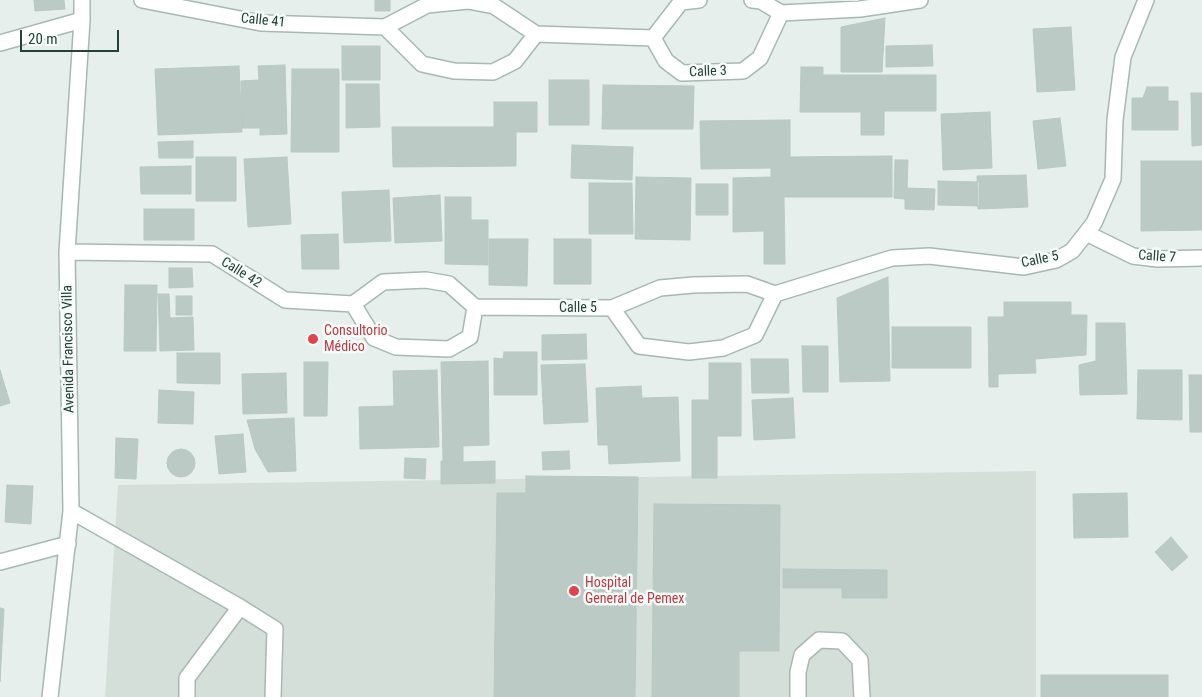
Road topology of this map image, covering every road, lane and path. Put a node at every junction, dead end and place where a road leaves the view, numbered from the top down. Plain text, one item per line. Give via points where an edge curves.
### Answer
1 (82, 0) edge
2 (142, 0) edge
3 (699, 0) edge
4 (752, 0) edge
5 (920, 0) edge
6 (1146, 0) edge
7 (781, 13) junction
8 (82, 20) junction
9 (385, 27) junction
10 (536, 34) junction
11 (653, 38) junction
12 (0, 43) edge
13 (1086, 233) junction
14 (67, 252) junction
15 (1202, 258) edge
16 (775, 294) junction
17 (353, 304) junction
18 (475, 307) junction
19 (612, 308) junction
20 (71, 510) junction
21 (68, 544) junction
22 (0, 562) edge
23 (240, 607) junction
24 (50, 697) edge
25 (187, 697) edge
26 (273, 697) edge
27 (798, 697) edge
28 (862, 697) edge

1 - 8 street, Avenida Francisco Villa
2 - 9 street, Calle 41 via 261,23
3 - 11 street via 681,2
4 - 7 street via 761,1
5 - 7 street via 860,9
6 - 13 street, Calle 5 via 1123,57 1115,120 1113,179 1094,223
7 - 11 street, Calle 3 via 760,58 743,70 682,73 666,61
8 - 12 street
8 - 14 street, Avenida Francisco Villa
9 - 10 street, Calle 41 via 427,5 468,2 494,6
9 - 10 street via 422,64 464,71 493,72 515,61
10 - 11 street
13 - 15 street, Calle 7 via 1133,256
13 - 16 street, Calle 5 via 1072,251 1056,260 1024,267 928,256 892,258
14 - 17 street, Calle 42 via 212,254 285,300
14 - 20 street, Avenida Francisco Villa
16 - 19 street, Calle 5 via 747,284 694,285 660,288
16 - 19 street, Calle 5 via 755,335 723,348 689,352 640,346
17 - 18 street via 383,282 426,280 449,284
17 - 18 street via 374,338 396,347 449,349 470,337
18 - 19 street, Calle 5
20 - 21 street, Avenida Francisco Villa
20 - 23 street
21 - 22 street
21 - 24 street, Avenida Francisco Villa
23 - 25 street via 187,678
23 - 26 street via 275,629
27 - 28 street via 802,655 819,640 842,642 860,660

